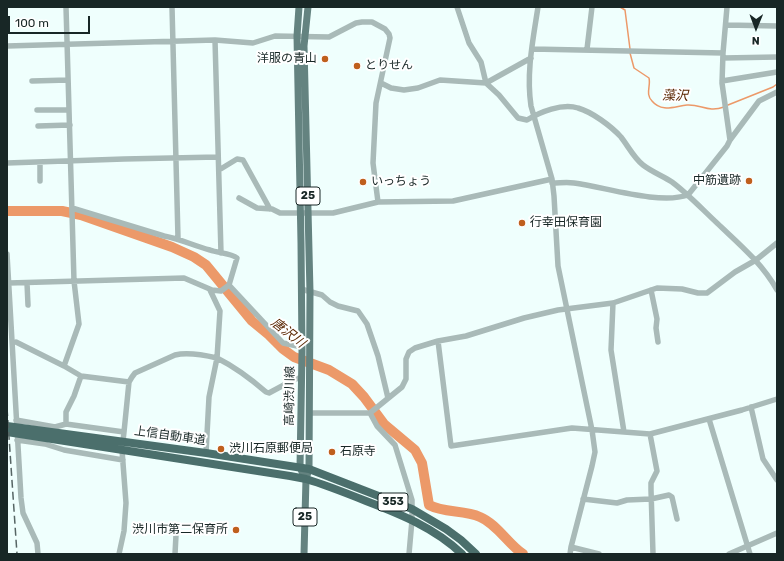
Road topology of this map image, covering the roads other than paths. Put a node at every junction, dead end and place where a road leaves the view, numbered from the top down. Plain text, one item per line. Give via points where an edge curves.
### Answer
1 (66, 7) edge
2 (172, 7) edge
3 (299, 7) edge
4 (308, 7) edge
5 (457, 7) edge
6 (538, 7) edge
7 (592, 7) edge
8 (727, 7) edge
9 (726, 26) junction
10 (777, 26) edge
11 (297, 36) junction
12 (305, 37) junction
13 (215, 40) junction
14 (173, 41) junction
15 (67, 44) junction
16 (7, 46) edge
17 (532, 49) junction
18 (587, 49) junction
19 (723, 55) junction
20 (777, 57) edge
21 (531, 58) junction
22 (777, 72) edge
23 (68, 80) junction
24 (32, 81) dead end
25 (722, 81) junction
26 (381, 83) junction
27 (486, 83) junction
28 (777, 92) edge
29 (37, 110) dead end
30 (70, 110) junction
31 (534, 116) junction
32 (70, 125) junction
33 (38, 126) dead end
34 (730, 140) junction
35 (218, 157) junction
36 (176, 158) junction
37 (71, 161) junction
38 (40, 162) junction
39 (7, 163) edge
40 (219, 170) junction
41 (40, 181) dead end
42 (552, 181) junction
43 (688, 195) junction
44 (239, 198) dead end
45 (378, 202) junction
46 (270, 209) junction
47 (72, 211) junction
48 (300, 213) junction
49 (308, 213) junction
50 (178, 238) junction
51 (777, 243) edge
52 (221, 253) junction
53 (7, 254) edge
54 (756, 260) junction
55 (74, 281) junction
56 (9, 283) junction
57 (27, 283) junction
58 (229, 285) junction
59 (301, 289) junction
60 (210, 290) junction
61 (651, 290) junction
62 (777, 290) edge
63 (310, 292) junction
64 (613, 303) junction
65 (28, 305) dead end
66 (566, 310) junction
67 (438, 341) junction
68 (16, 342) dead end
69 (658, 342) dead end
70 (302, 349) junction
71 (217, 358) junction
72 (64, 366) junction
73 (81, 376) junction
74 (301, 378) junction
75 (129, 382) junction
76 (388, 398) junction
77 (777, 399) edge
78 (751, 407) junction
79 (309, 412) junction
80 (370, 413) junction
81 (709, 419) junction
82 (16, 420) junction
83 (66, 424) junction
84 (7, 426) edge
85 (592, 430) junction
86 (7, 432) edge
87 (124, 432) junction
88 (624, 432) junction
89 (650, 434) junction
90 (66, 437) junction
91 (17, 440) junction
92 (123, 442) junction
93 (122, 450) junction
94 (206, 453) junction
95 (123, 460) junction
96 (304, 468) junction
97 (306, 479) junction
98 (777, 480) edge
99 (583, 499) junction
100 (651, 499) junction
101 (412, 509) junction
102 (677, 519) dead end
103 (412, 520) junction
104 (777, 533) edge
105 (176, 535) dead end
106 (747, 546) junction
107 (571, 547) junction
108 (38, 554) edge
109 (120, 554) edge
110 (175, 554) edge
111 (304, 554) edge
112 (409, 554) edge
113 (462, 554) edge
114 (476, 554) edge
115 (570, 554) edge
116 (599, 554) edge
117 (653, 554) edge
118 (729, 554) edge
119 (750, 554) edge

1 - 15 street
2 - 14 street
3 - 11 main road, 25
4 - 12 main road, 25
5 - 27 street via 469,43 481,62
6 - 17 street
7 - 18 street
8 - 9 street
9 - 10 street
9 - 19 street
11 - 12 street
11 - 13 street via 276,36 253,43
11 - 48 main road, 高崎渋川線 / 25
12 - 26 street via 330,37 362,22 372,22 385,29 390,38
12 - 49 main road, 高崎渋川線 / 25
13 - 14 street
13 - 35 street
14 - 15 street
14 - 36 street
15 - 16 street
15 - 23 street
17 - 18 street
17 - 21 street
18 - 19 street
19 - 20 street
19 - 25 street
21 - 27 street
21 - 31 street via 529,90
22 - 25 street
23 - 24 street
23 - 30 street
25 - 34 street
26 - 27 street via 404,90 440,80
26 - 45 street via 376,103 373,163
27 - 31 street via 518,118 526,120
28 - 34 street via 759,101
29 - 30 street
30 - 32 street
31 - 42 street
31 - 43 street via 568,106 586,111 620,136 642,164 671,181
32 - 33 street
32 - 37 street
34 - 43 street
35 - 36 street
35 - 40 street
36 - 37 street
36 - 50 street
37 - 38 street
37 - 47 street
38 - 39 street
38 - 41 street
40 - 46 street via 237,159 243,160
40 - 52 street
42 - 43 street via 661,199
42 - 45 street via 453,201
42 - 66 street via 558,266
43 - 54 street
44 - 46 street via 257,208
45 - 49 street via 333,213
46 - 48 street via 280,213
47 - 50 street
47 - 55 street
48 - 49 street
48 - 59 main road, 高崎渋川線 / 25
49 - 63 main road, 高崎渋川線 / 25
50 - 52 street
51 - 54 street
52 - 58 street via 237,258
53 - 56 street
54 - 61 street via 707,293 682,289
54 - 62 street
55 - 57 street
55 - 60 street via 184,278
55 - 72 street via 79,324
56 - 57 street
56 - 82 street
57 - 65 street
58 - 60 street via 220,291
58 - 70 street via 283,342
59 - 63 street
59 - 70 main road, 高崎渋川線 / 25
60 - 71 street via 220,311
61 - 64 street
61 - 69 street via 657,319
63 - 76 street via 338,306 358,311 367,324
63 - 79 main road, 高崎渋川線 / 25
64 - 66 street
64 - 88 street via 611,350
66 - 67 street via 524,318 466,336
66 - 85 street
67 - 76 street via 409,352 406,359 405,383
67 - 85 street via 451,446 572,428
68 - 72 street
70 - 74 main road, 高崎渋川線 / 25
71 - 74 street via 269,393
71 - 75 street via 198,354 175,355 135,373
71 - 94 street via 209,397
72 - 73 street
73 - 75 street
73 - 83 street via 66,412
74 - 96 main road, 高崎渋川線 / 25
75 - 87 street
76 - 80 street
77 - 78 street
78 - 81 street
78 - 98 street via 763,459
79 - 80 street
79 - 96 main road, 高崎渋川線 / 25
80 - 101 street via 377,426 395,445 412,500
81 - 89 street
81 - 106 street
82 - 83 street via 55,427
82 - 91 street
83 - 87 street
84 - 90 highway, 上信自動車道
85 - 88 street
85 - 99 street via 595,452
86 - 90 highway, 上信自動車道
87 - 92 street
88 - 89 street
89 - 100 street via 657,471 652,483
90 - 92 highway, 上信自動車道
90 - 93 highway, 上信自動車道
91 - 95 street
91 - 108 street via 23,513
92 - 93 street
92 - 94 highway, 上信自動車道
93 - 95 street
93 - 97 highway, 上信自動車道
94 - 96 highway, 上信自動車道
95 - 109 street via 126,502
96 - 97 main road, 高崎渋川線 / 25
96 - 101 highway, 上信自動車道 / 353
97 - 103 highway, 上信自動車道 / 353
97 - 111 main road, 25
99 - 100 street via 617,503
99 - 107 street
100 - 102 street via 666,495 672,497
100 - 117 street
101 - 103 street
101 - 114 highway, 上信自動車道 / 353 via 446,529
103 - 112 street
103 - 113 highway, 上信自動車道 / 353
104 - 106 street
105 - 110 street
106 - 118 street
106 - 119 street
107 - 115 street
107 - 116 street

